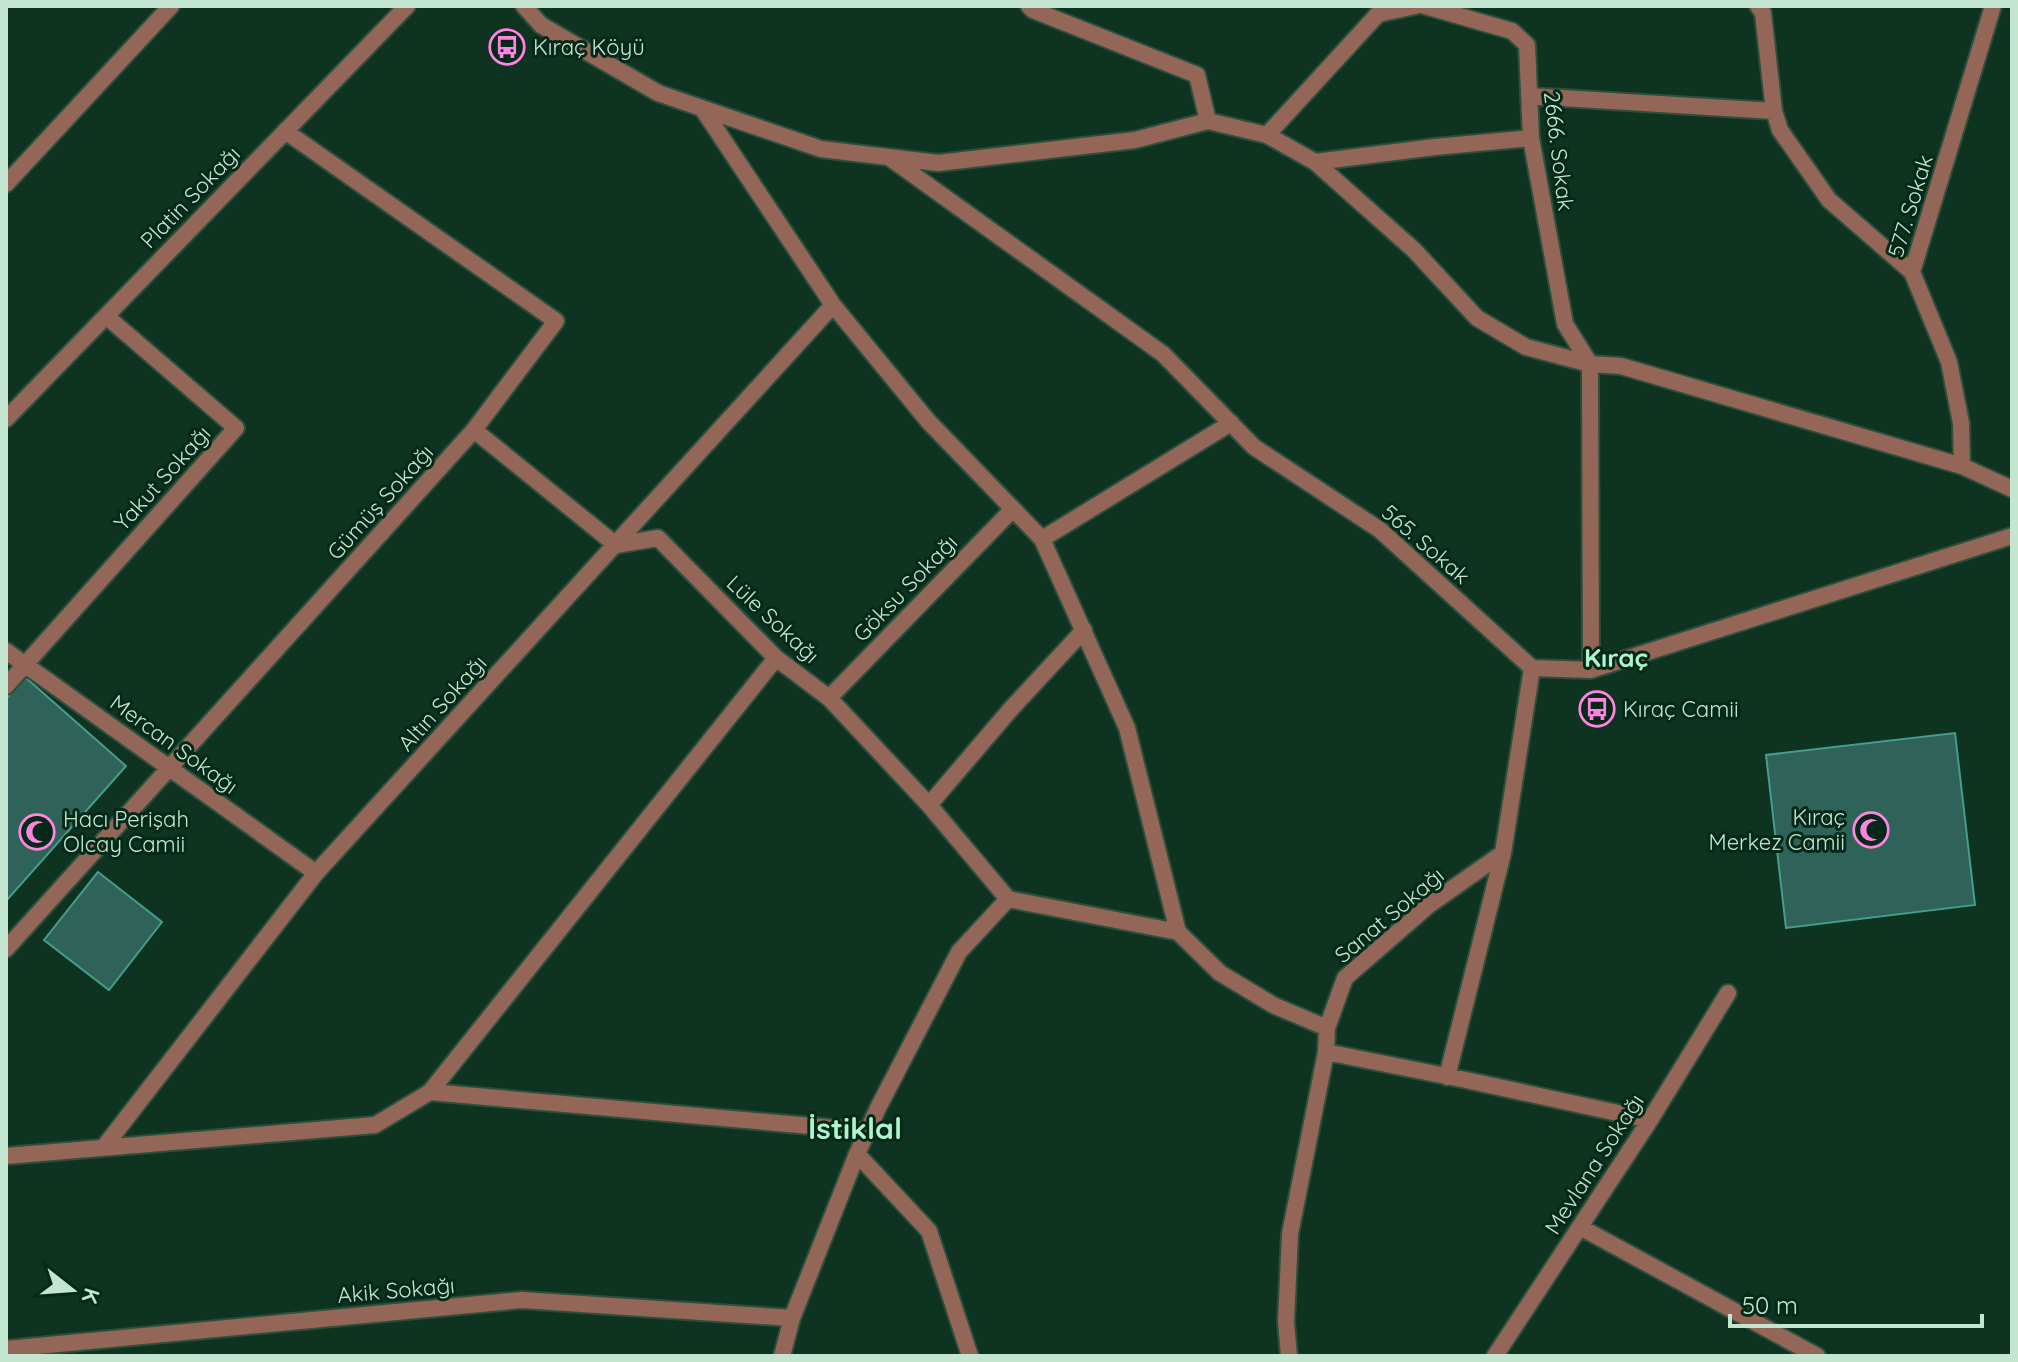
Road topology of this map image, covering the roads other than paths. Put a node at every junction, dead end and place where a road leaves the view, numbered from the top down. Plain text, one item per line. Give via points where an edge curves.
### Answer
1 (171, 6) edge
2 (407, 6) edge
3 (524, 6) edge
4 (1029, 6) edge
5 (1415, 6) edge
6 (1425, 6) edge
7 (1758, 6) edge
8 (1993, 6) edge
9 (1529, 96) junction
10 (702, 108) junction
11 (1774, 111) junction
12 (1208, 121) junction
13 (285, 131) junction
14 (1267, 135) junction
15 (1531, 138) junction
16 (889, 157) junction
17 (1315, 162) junction
18 (6, 184) edge
19 (1912, 272) junction
20 (833, 305) junction
21 (106, 316) junction
22 (1590, 364) junction
23 (6, 419) edge
24 (1231, 423) junction
25 (474, 430) junction
26 (1962, 466) junction
27 (2012, 489) edge
28 (1013, 509) junction
29 (2012, 536) edge
30 (1042, 539) junction
31 (616, 545) junction
32 (1084, 630) junction
33 (6, 651) edge
34 (776, 658) junction
35 (25, 665) junction
36 (1532, 668) junction
37 (1591, 670) junction
38 (6, 686) edge
39 (829, 698) junction
40 (169, 768) junction
41 (929, 805) junction
42 (1503, 853) junction
43 (316, 873) junction
44 (1008, 899) junction
45 (1178, 932) junction
46 (6, 949) edge
47 (1728, 993) dead end
48 (1327, 1028) junction
49 (1326, 1052) junction
50 (1447, 1077) junction
51 (430, 1092) junction
52 (1650, 1120) junction
53 (867, 1131) junction
54 (104, 1147) junction
55 (857, 1154) junction
56 (6, 1156) edge
57 (1580, 1227) junction
58 (792, 1318) junction
59 (6, 1349) edge
60 (782, 1356) edge
61 (970, 1356) edge
62 (1289, 1356) edge
63 (1495, 1356) edge
64 (1817, 1356) edge

1 - 18 street
2 - 13 street, Platin Sokağı
3 - 10 street via 541,25 658,93
4 - 12 street via 1197,75
5 - 14 street via 1378,14
6 - 9 street, 2666. Sokak via 1512,31 1527,45
7 - 11 street
8 - 19 street, 577. Sokak
9 - 11 street
9 - 15 street, 2666. Sokak
10 - 16 street via 821,149
10 - 20 street
11 - 19 street via 1780,130 1829,200
12 - 14 street
12 - 16 street via 1135,140 969,160 938,163
13 - 21 street, Platin Sokağı
13 - 25 street, Gümüş Sokağı via 556,321
14 - 17 street
15 - 17 street
15 - 22 street, 2666. Sokak via 1565,324
16 - 24 street, 565. Sokak via 1163,354
17 - 22 street via 1414,250 1477,318 1526,347
19 - 26 street, 577. Sokak via 1949,362 1961,423
20 - 28 street via 928,421
20 - 31 street, Altın Sokağı
21 - 23 street, Platin Sokağı
21 - 35 street, Yakut Sokağı via 236,428
22 - 26 street via 1621,366
22 - 37 street
24 - 30 street
24 - 36 street, 565. Sokak via 1254,447 1380,530
25 - 31 street
25 - 40 street, Gümüş Sokağı
26 - 27 street
28 - 30 street
28 - 39 street, Göksu Sokağı
29 - 37 street
30 - 32 street
31 - 34 street, Lüle Sokağı via 658,538
31 - 43 street, Altın Sokağı
32 - 41 street
32 - 45 street via 1127,728
33 - 35 street, Mercan Sokağı
34 - 39 street, Lüle Sokağı
34 - 51 street
35 - 38 street, Yakut Sokağı
35 - 40 street, Mercan Sokağı
36 - 37 street
36 - 42 street
39 - 41 street, Lüle Sokağı
40 - 43 street, Mercan Sokağı
40 - 46 street, Gümüş Sokağı
41 - 44 street, Lüle Sokağı
42 - 48 street, Sanat Sokağı via 1429,905 1345,978
42 - 50 street
43 - 54 street, Altın Sokağı
44 - 45 street
44 - 53 street via 959,952
45 - 48 street via 1220,973 1273,1005
47 - 52 street, Mevlana Sokağı
48 - 49 street, Sanat Sokağı
49 - 50 street
49 - 62 street, Sanat Sokağı via 1290,1234
50 - 52 street
51 - 53 street
51 - 54 street via 375,1125
52 - 57 street, Mevlana Sokağı
53 - 55 street
54 - 56 street
55 - 58 street
55 - 61 street via 929,1231
57 - 63 street, Mevlana Sokağı
57 - 64 street
58 - 59 street, Akik Sokağı via 522,1300
58 - 60 street

